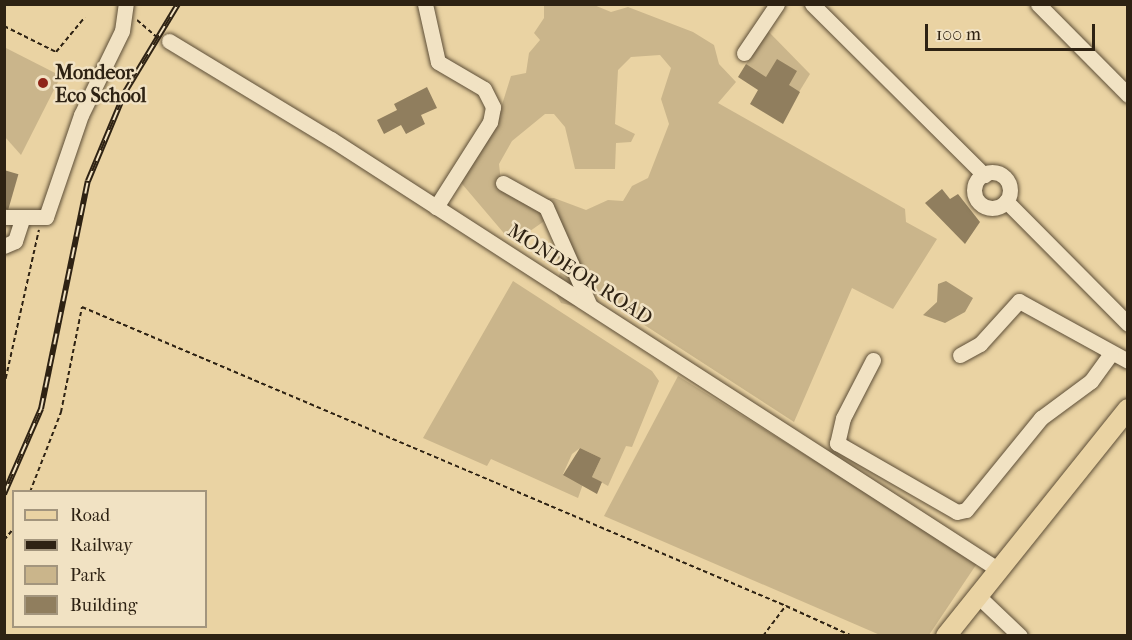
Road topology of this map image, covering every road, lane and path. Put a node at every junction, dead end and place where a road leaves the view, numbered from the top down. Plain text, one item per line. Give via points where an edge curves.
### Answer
1 (126, 4) edge
2 (425, 4) edge
3 (777, 4) edge
4 (812, 4) edge
5 (1038, 4) edge
6 (85, 17) dead end
7 (137, 20) dead end
8 (4, 26) edge
9 (169, 42) joint
10 (744, 53) dead end
11 (1128, 96) edge
12 (984, 175) junction
13 (503, 183) dead end
14 (1006, 201) junction
15 (436, 207) junction
16 (4, 217) edge
17 (43, 218) junction
18 (22, 220) junction
19 (4, 246) edge
20 (589, 304) junction
21 (1128, 324) edge
22 (1111, 353) junction
23 (960, 355) dead end
24 (873, 360) dead end
25 (1128, 360) edge
26 (4, 386) edge
27 (1128, 409) edge
28 (31, 490) edge
29 (999, 570) junction
30 (978, 596) junction
31 (786, 606) junction
32 (763, 636) edge
33 (852, 636) edge
34 (946, 636) edge
35 (1020, 636) edge

1 - 17 street via 122,31 81,115
2 - 15 street via 438,62 484,89 493,107 490,122
3 - 10 street
4 - 12 street
5 - 11 street
6 - 8 path via 56,52
7 - 9 path via 156,38
9 - 15 street, MONDEOR ROAD
12 - 14 street via 1004,177 1010,186
12 - 14 street via 975,189 981,204 996,208
13 - 20 street via 546,207
14 - 21 street
15 - 20 street, MONDEOR ROAD
16 - 18 street
17 - 18 street
17 - 26 path
18 - 19 street via 15,241
20 - 29 street, MONDEOR ROAD
22 - 23 street via 1019,301 980,344
22 - 24 street via 1087,384 1048,411 966,510 957,513 837,443 843,418
22 - 25 street
27 - 29 main road
28 - 31 path via 61,412 82,308
29 - 30 main road
30 - 34 main road
30 - 35 street
31 - 32 path
31 - 33 path

